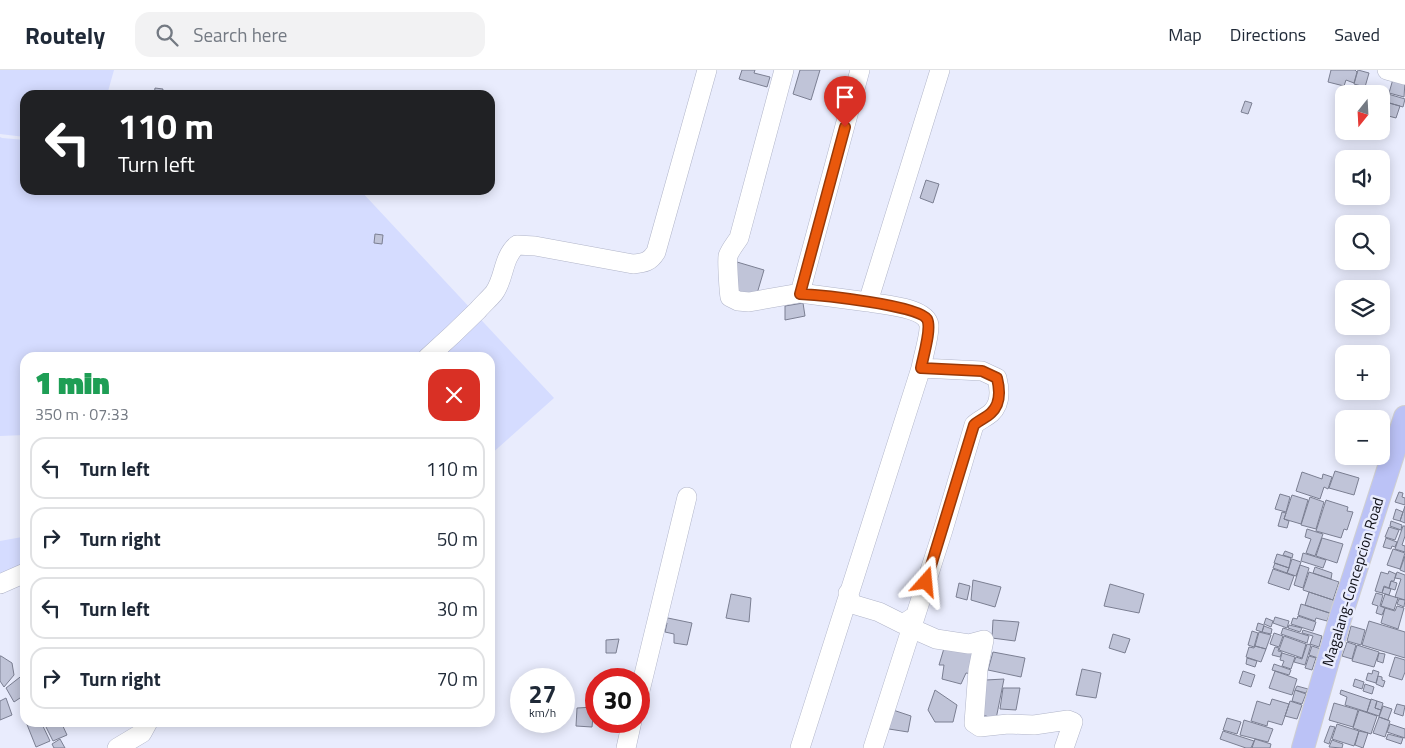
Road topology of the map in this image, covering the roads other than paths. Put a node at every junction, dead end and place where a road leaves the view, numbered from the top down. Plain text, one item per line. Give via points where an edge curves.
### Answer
1 (707, 70) edge
2 (784, 70) edge
3 (860, 70) edge
4 (940, 70) edge
5 (1388, 70) edge
6 (1405, 75) edge
7 (800, 294) junction
8 (868, 302) junction
9 (434, 352) edge
10 (921, 368) junction
11 (1405, 417) edge
12 (687, 497) dead end
13 (20, 575) edge
14 (0, 584) edge
15 (848, 594) junction
16 (913, 622) junction
17 (646, 668) edge
18 (145, 727) edge
19 (629, 733) edge
20 (117, 748) edge
21 (626, 748) edge
22 (800, 748) edge
23 (873, 748) edge
24 (1064, 748) edge
25 (1302, 748) edge

1 - 9 street via 652,260 633,264 517,245 506,259 494,292
2 - 7 street via 739,238 728,258 728,290 730,297 749,302
3 - 7 street
4 - 8 street
5 - 6 street
7 - 8 street
8 - 10 street via 913,310 923,315 929,327
10 - 15 street
10 - 16 street via 982,371 997,378 1000,389 997,406 974,425
11 - 25 main road, Magalang-Concepcion Road
12 - 17 street
13 - 14 street
15 - 16 street via 852,604 904,624
15 - 22 street
16 - 23 street
16 - 24 street via 936,640 969,644 984,640 974,723 980,726 1034,725 1068,720 1073,722
18 - 20 street via 142,733
19 - 21 street

